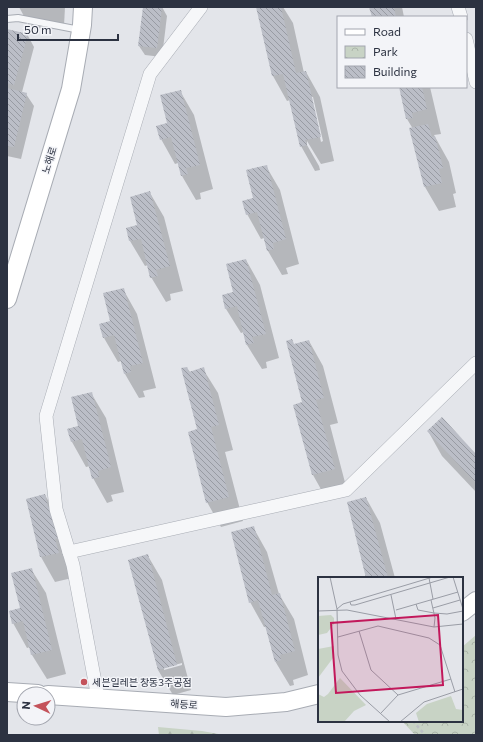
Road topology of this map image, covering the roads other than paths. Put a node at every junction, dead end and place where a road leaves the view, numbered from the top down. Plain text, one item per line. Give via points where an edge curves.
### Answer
1 (83, 7) edge
2 (201, 7) edge
3 (7, 19) edge
4 (81, 30) junction
5 (467, 43) edge
6 (476, 82) edge
7 (8, 292) edge
8 (476, 363) edge
9 (69, 552) junction
10 (476, 601) edge
11 (463, 611) edge
12 (318, 694) edge
13 (56, 695) edge
14 (98, 698) junction

1 - 4 main road, 노해로
2 - 9 street via 150,74 46,416 56,510
3 - 4 lane via 18,18
4 - 7 main road, 노해로 via 71,89
5 - 6 street
8 - 9 street via 346,490
9 - 14 street
10 - 11 main road
12 - 14 main road, 해등로 via 286,702 226,707
13 - 14 main road, 해등로

